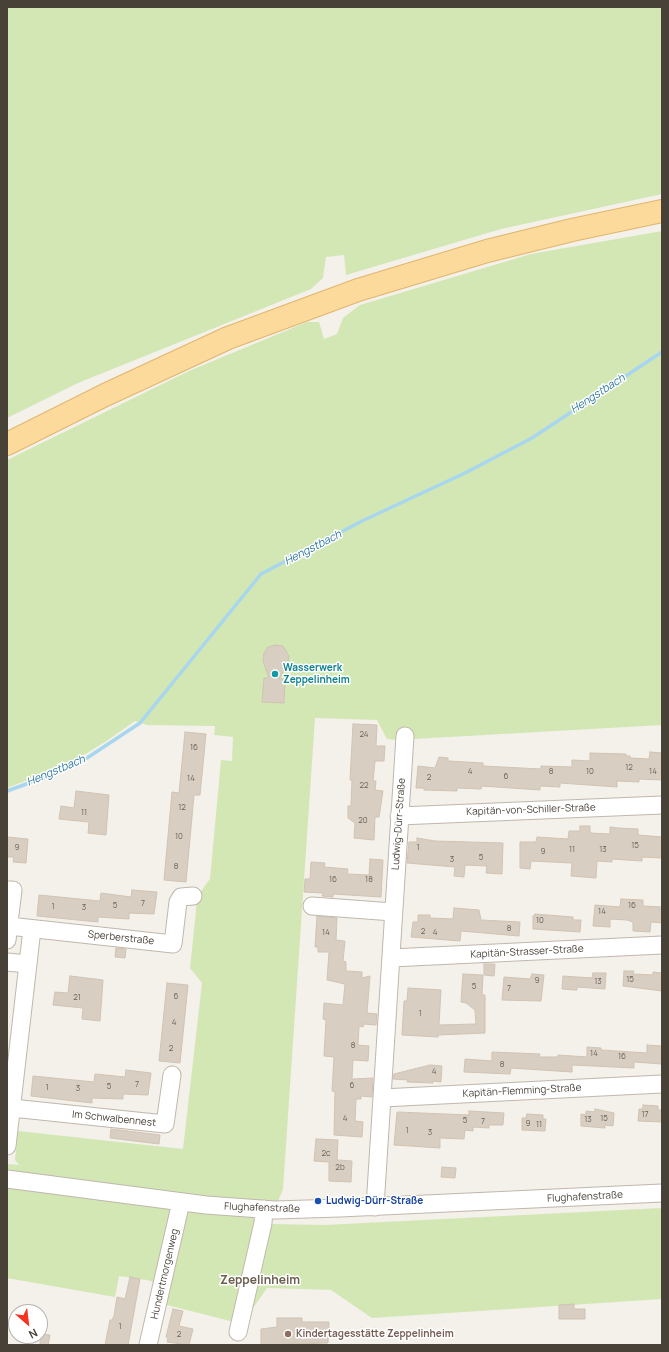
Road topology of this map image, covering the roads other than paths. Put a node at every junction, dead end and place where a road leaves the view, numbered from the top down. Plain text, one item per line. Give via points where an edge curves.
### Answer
1 (662, 211) edge
2 (7, 444) edge
3 (405, 736) dead end
4 (662, 805) edge
5 (399, 816) junction
6 (7, 890) edge
7 (193, 896) dead end
8 (312, 906) dead end
9 (393, 912) junction
10 (32, 929) junction
11 (8, 933) edge
12 (662, 945) edge
13 (391, 958) junction
14 (7, 962) edge
15 (27, 964) junction
16 (172, 1074) dead end
17 (662, 1084) edge
18 (10, 1087) edge
19 (382, 1098) junction
20 (12, 1108) junction
21 (7, 1146) edge
22 (7, 1179) edge
23 (662, 1194) edge
24 (181, 1202) junction
25 (375, 1207) junction
26 (264, 1216) junction
27 (238, 1332) dead end
28 (148, 1345) edge

1 - 2 main road via 486,251 358,290 228,338
3 - 5 street, Ludwig-Dürr-Straße
4 - 5 street, Kapitän-von-Schiller-Straße
5 - 9 street, Ludwig-Dürr-Straße
6 - 11 street via 13,890
7 - 10 street, Sperberstraße via 181,897 178,902 173,944
8 - 9 street
9 - 13 street, Ludwig-Dürr-Straße
10 - 11 street, Sperberstraße
10 - 15 street
12 - 13 street, Kapitän-Strasser-Straße
13 - 19 street, Ludwig-Dürr-Straße
14 - 15 street
15 - 18 street
16 - 20 street, Im Schwalbennest via 166,1124
17 - 19 street, Kapitän-Flemming-Straße
18 - 20 street
19 - 25 street, Ludwig-Dürr-Straße
20 - 21 street
22 - 24 street, Flughafenstraße
23 - 25 street, Flughafenstraße
24 - 26 street, Flughafenstraße
24 - 28 street, Hundertmorgenweg
25 - 26 street, Flughafenstraße
26 - 27 street

